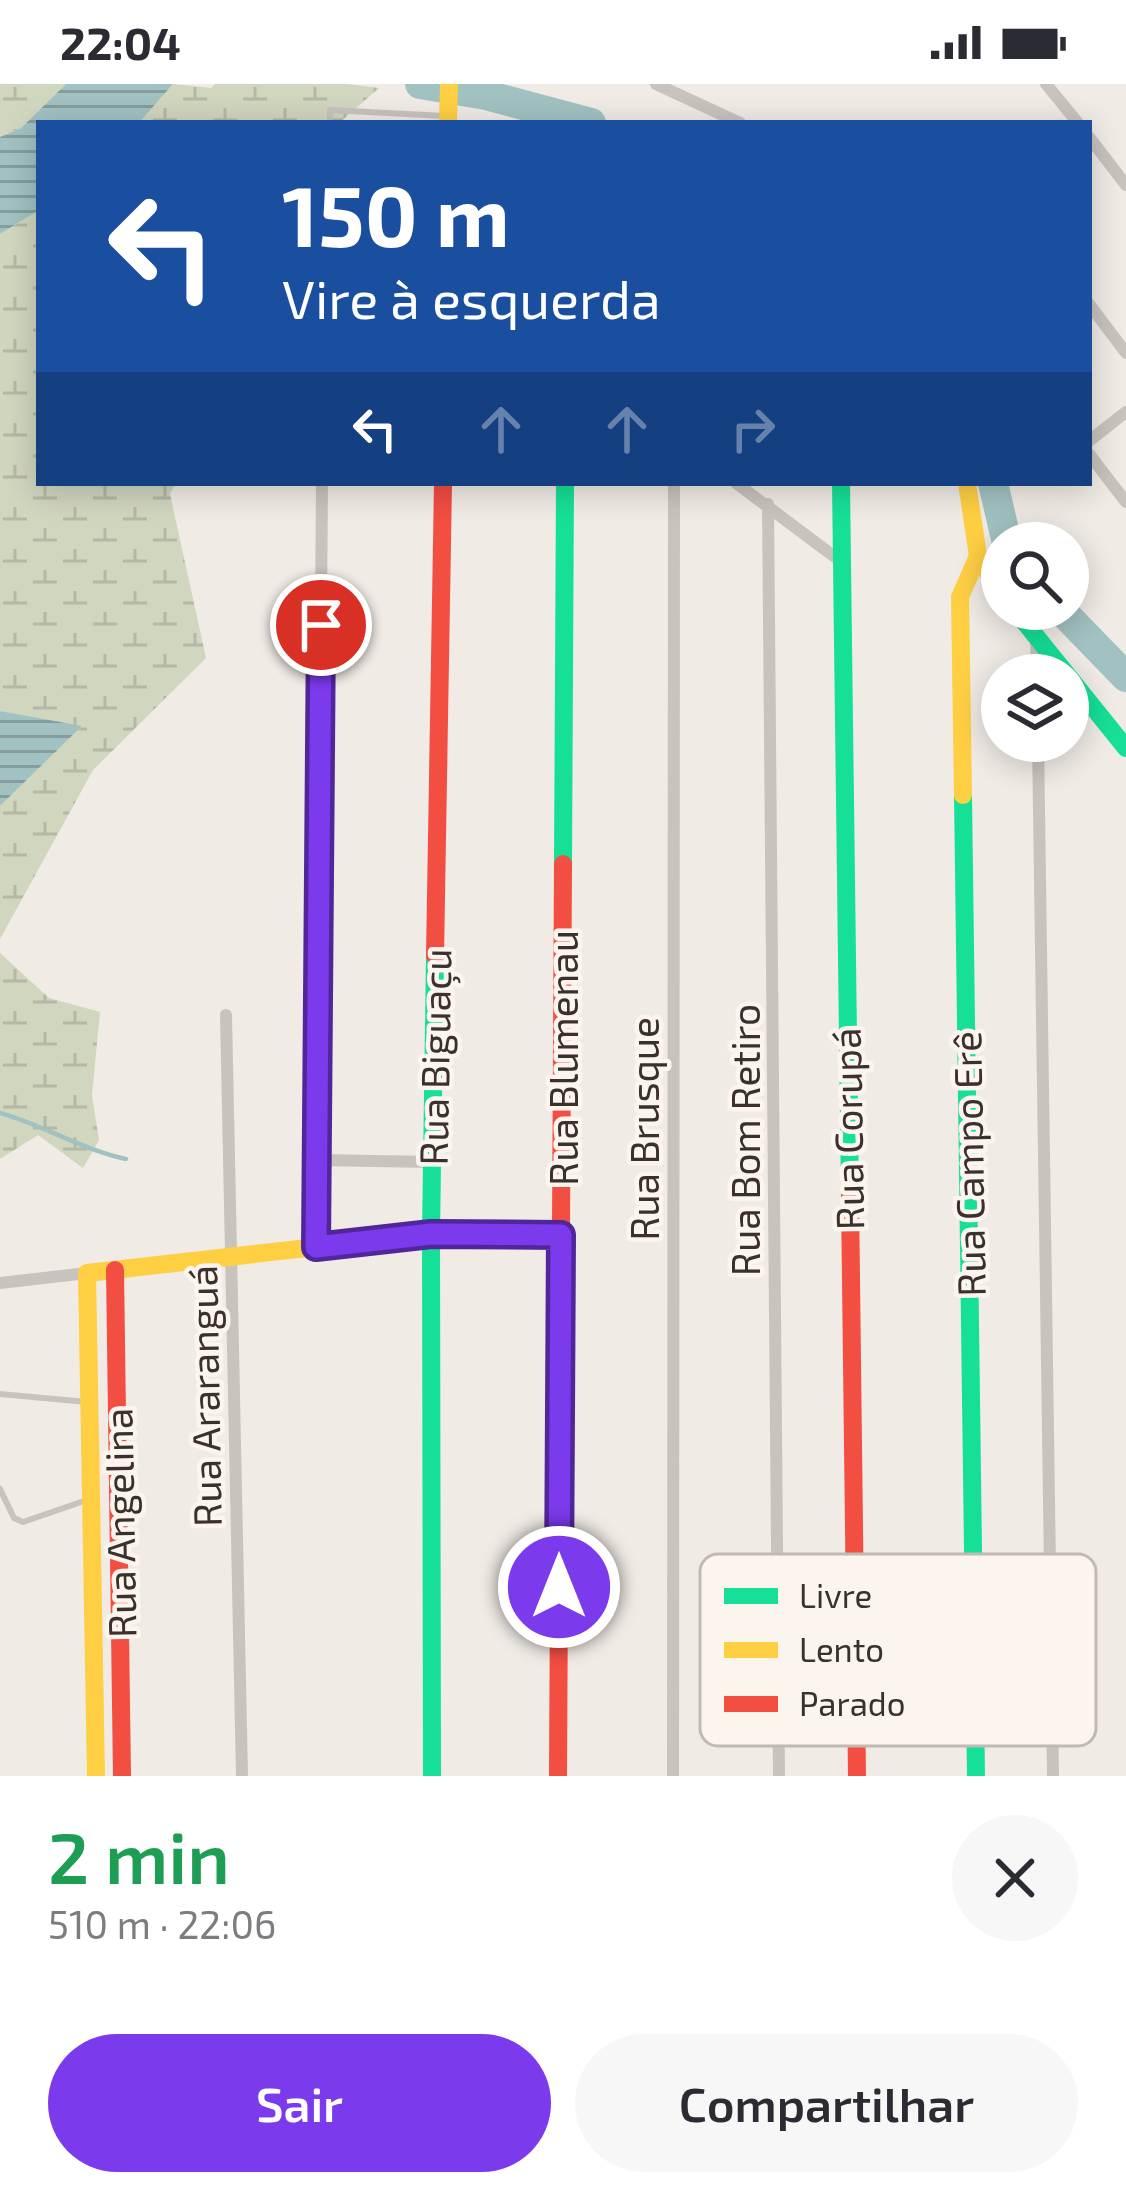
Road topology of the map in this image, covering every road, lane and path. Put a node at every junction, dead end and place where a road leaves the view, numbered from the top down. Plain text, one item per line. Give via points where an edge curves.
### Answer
1 (448, 84) edge
2 (656, 84) edge
3 (1046, 84) edge
4 (448, 115) edge
5 (330, 120) edge
6 (734, 120) edge
7 (1076, 120) edge
8 (1092, 141) edge
9 (1126, 185) edge
10 (1092, 308) edge
11 (1126, 353) edge
12 (1126, 412) edge
13 (1092, 438) edge
14 (1092, 458) edge
15 (322, 486) edge
16 (442, 486) edge
17 (566, 486) edge
18 (674, 486) edge
19 (741, 486) edge
20 (841, 486) edge
21 (967, 486) edge
22 (1126, 502) edge
23 (768, 504) junction
24 (978, 556) junction
25 (839, 560) junction
26 (981, 561) edge
27 (1032, 630) edge
28 (1036, 634) junction
29 (1036, 654) edge
30 (1126, 748) edge
31 (1038, 762) edge
32 (226, 1015) dead end
33 (316, 1160) junction
34 (432, 1162) junction
35 (431, 1234) junction
36 (561, 1235) junction
37 (316, 1247) junction
38 (231, 1257) junction
39 (116, 1270) junction
40 (87, 1273) junction
41 (0, 1283) edge
42 (0, 1394) edge
43 (91, 1403) junction
44 (0, 1489) edge
45 (91, 1499) junction
46 (777, 1554) edge
47 (854, 1554) edge
48 (973, 1554) edge
49 (1050, 1554) edge
50 (779, 1746) edge
51 (857, 1746) edge
52 (976, 1746) edge
53 (1053, 1746) edge
54 (96, 1776) edge
55 (122, 1776) edge
56 (242, 1776) edge
57 (432, 1776) edge
58 (558, 1776) edge
59 (673, 1776) edge
60 (779, 1776) edge
61 (857, 1776) edge
62 (976, 1776) edge
63 (1053, 1776) edge

1 - 4 street
2 - 6 street
3 - 7 street
4 - 5 lane via 330,110
8 - 9 street
10 - 11 street
12 - 13 street
14 - 22 street
15 - 33 street
16 - 34 street, Rua Biguaçu
17 - 36 street, Rua Blumenau
18 - 59 street, Rua Brusque
19 - 23 street
20 - 25 street, Rua Corupá
21 - 24 street
23 - 25 street
23 - 46 street, Rua Bom Retiro
24 - 26 street
24 - 48 street, Rua Campo Erê via 960,597
25 - 47 street, Rua Corupá
27 - 28 street
28 - 29 street
28 - 30 street
31 - 49 street
32 - 38 street, Rua Araranguá
33 - 34 street
33 - 37 street
34 - 35 street, Rua Biguaçu
35 - 36 street
35 - 37 street
35 - 57 street, Rua Biguaçu
36 - 58 street, Rua Blumenau
37 - 38 street
38 - 39 street
38 - 56 street, Rua Araranguá
39 - 40 street
39 - 55 street, Rua Angelina
40 - 41 street
40 - 43 street, Rua Angelina
42 - 43 lane
43 - 45 street, Rua Angelina
44 - 45 lane via 22,1522
45 - 54 street, Rua Angelina
50 - 60 street, Rua Bom Retiro
51 - 61 street, Rua Corupá
52 - 62 street, Rua Campo Erê
53 - 63 street

